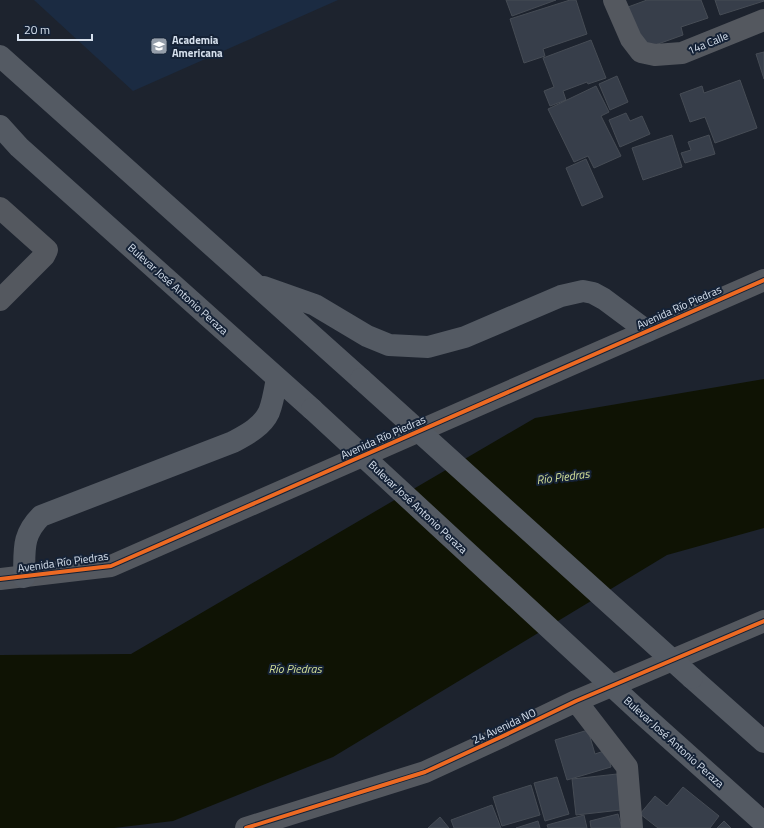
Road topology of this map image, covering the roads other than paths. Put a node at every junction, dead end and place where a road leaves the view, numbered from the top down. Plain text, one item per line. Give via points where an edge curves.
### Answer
1 (614, 0) edge
2 (764, 20) edge
3 (0, 56) edge
4 (0, 126) edge
5 (0, 208) edge
6 (764, 280) edge
7 (254, 283) junction
8 (0, 300) edge
9 (647, 331) junction
10 (277, 378) junction
11 (24, 577) junction
12 (0, 579) edge
13 (761, 626) edge
14 (576, 701) junction
15 (764, 742) edge
16 (764, 823) edge
17 (246, 828) edge
18 (632, 828) edge

1 - 2 street, 14a Calle via 631,39 641,52 654,55 682,53
3 - 7 main road
4 - 10 main road, Bulevar José Antonio Peraza via 25,152
5 - 8 street via 47,250
6 - 9 street, Avenida Río Piedras
7 - 9 main road via 314,305 366,336 389,345 428,347 465,337 561,296 583,291 604,299
7 - 15 main road, bridge
9 - 11 street, Avenida Río Piedras via 111,566
10 - 11 main road via 268,412 250,433 233,442 41,516 28,532 25,541
10 - 16 main road, Bulevar José Antonio Peraza, bridge
11 - 12 street, Avenida Río Piedras
13 - 14 street, 24 Avenida NO
14 - 17 street, 24 Avenida NO via 425,772
14 - 18 street via 627,767

